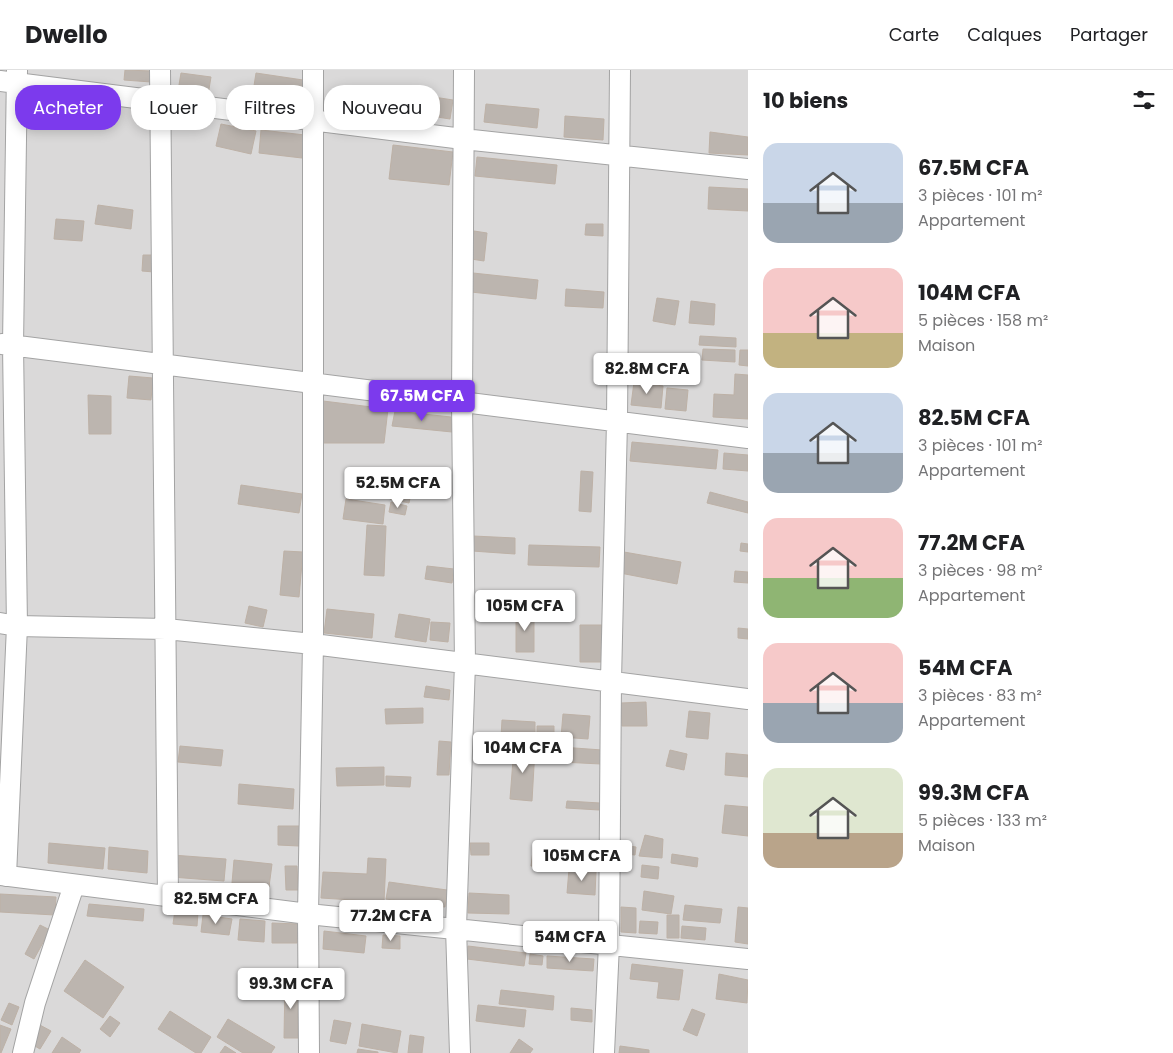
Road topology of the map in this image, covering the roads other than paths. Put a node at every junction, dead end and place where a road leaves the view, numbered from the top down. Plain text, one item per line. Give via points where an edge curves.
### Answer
1 (160, 70) edge
2 (314, 70) edge
3 (464, 70) edge
4 (620, 70) edge
5 (11, 78) edge
6 (160, 85) edge
7 (314, 85) edge
8 (131, 97) edge
9 (314, 120) edge
10 (160, 130) edge
11 (313, 130) edge
12 (463, 139) junction
13 (619, 155) junction
14 (748, 169) edge
15 (7, 344) edge
16 (163, 364) junction
17 (312, 382) junction
18 (462, 401) junction
19 (617, 421) junction
20 (748, 438) edge
21 (9, 625) edge
22 (166, 629) junction
23 (313, 644) junction
24 (465, 663) junction
25 (611, 681) junction
26 (748, 699) edge
27 (3, 875) edge
28 (74, 884) junction
29 (168, 897) junction
30 (308, 914) junction
31 (456, 928) junction
32 (609, 944) junction
33 (748, 959) edge
34 (23, 1053) edge
35 (309, 1053) edge
36 (460, 1053) edge
37 (604, 1053) edge

1 - 6 street
2 - 7 street
3 - 12 street
4 - 13 street
5 - 8 street
5 - 15 street
9 - 12 street
10 - 16 street
11 - 17 street
12 - 13 street
12 - 18 street
13 - 14 street
13 - 19 street
15 - 16 street
15 - 21 street
16 - 17 street
16 - 22 street
17 - 18 street
17 - 23 street
18 - 19 street
18 - 24 street
19 - 20 street
19 - 25 street
21 - 22 street
21 - 27 street
22 - 23 street
22 - 29 street
23 - 24 street
23 - 30 street
24 - 25 street
24 - 31 street
25 - 26 street
25 - 32 street
27 - 28 street
28 - 29 street
28 - 34 street via 35,1003
29 - 30 street
30 - 31 street
30 - 35 street
31 - 32 street
31 - 36 street
32 - 33 street
32 - 37 street

